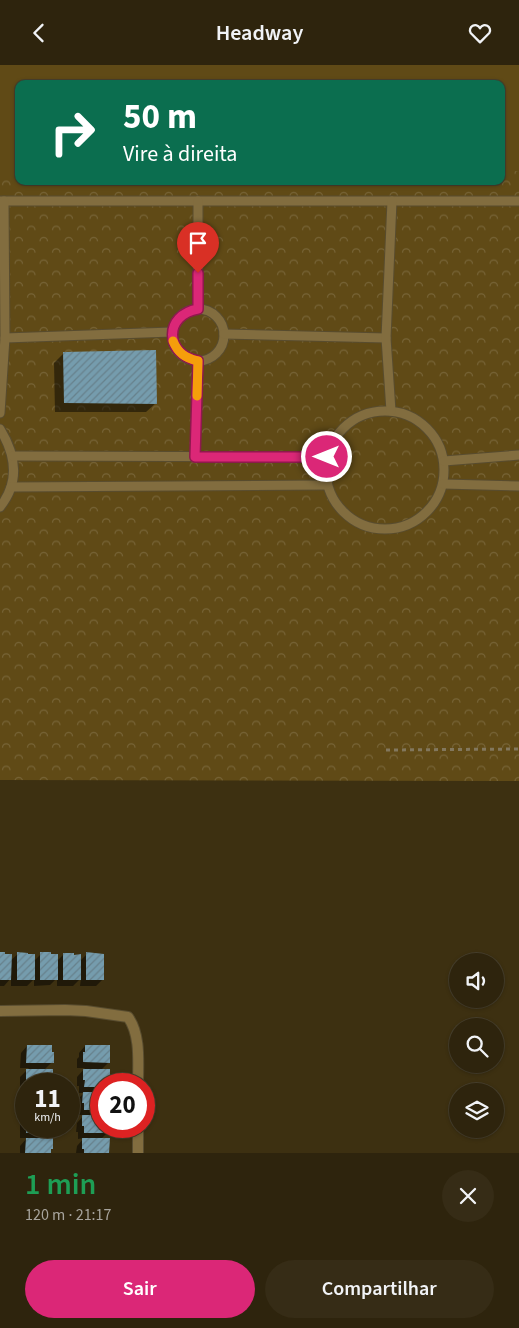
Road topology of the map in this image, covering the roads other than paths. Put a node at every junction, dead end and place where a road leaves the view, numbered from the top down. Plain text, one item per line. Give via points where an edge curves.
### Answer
1 (2, 201) edge
2 (198, 201) junction
3 (392, 201) junction
4 (519, 201) edge
5 (198, 309) junction
6 (172, 331) junction
7 (224, 335) junction
8 (386, 337) junction
9 (5, 338) junction
10 (198, 361) junction
11 (391, 411) junction
12 (0, 413) edge
13 (0, 429) edge
14 (519, 455) edge
15 (13, 456) junction
16 (195, 457) junction
17 (327, 457) junction
18 (444, 461) junction
19 (443, 484) junction
20 (327, 485) junction
21 (519, 486) edge
22 (11, 487) junction
23 (0, 507) edge
24 (0, 1011) edge
25 (138, 1073) edge
26 (138, 1138) edge
27 (138, 1153) edge

1 - 2 lane
1 - 9 lane
2 - 3 lane
2 - 5 lane
3 - 4 lane
3 - 8 lane
5 - 6 lane via 181,315
5 - 7 lane via 206,310 219,319
6 - 9 lane
6 - 10 lane via 176,348 182,355
7 - 8 lane
7 - 10 lane via 223,343 213,356
8 - 11 lane
9 - 12 lane
10 - 16 lane
11 - 17 lane via 374,411 350,422 333,441
11 - 18 lane via 410,415 426,426 438,442
13 - 15 lane
14 - 18 lane
15 - 16 lane
15 - 22 lane
16 - 17 lane
17 - 20 lane
18 - 19 lane
19 - 20 lane via 434,505 418,520 396,529 374,529 353,521 337,506
19 - 21 lane
20 - 22 lane
22 - 23 lane
24 - 25 street via 65,1010 128,1017 134,1025
26 - 27 street

